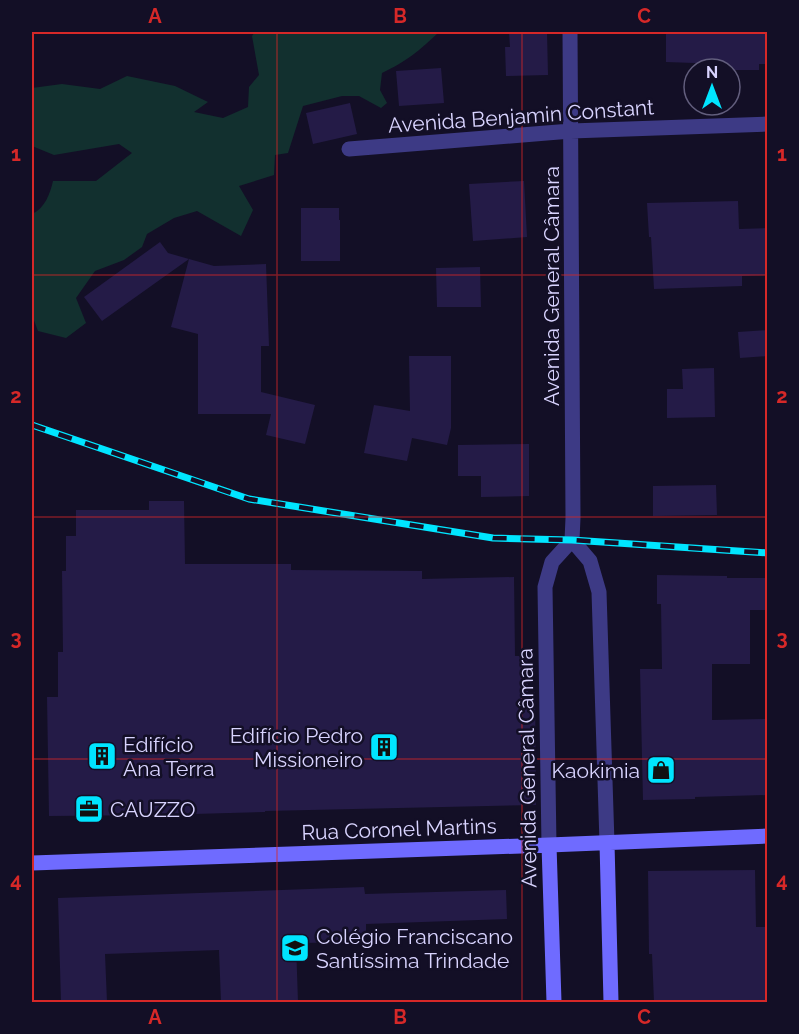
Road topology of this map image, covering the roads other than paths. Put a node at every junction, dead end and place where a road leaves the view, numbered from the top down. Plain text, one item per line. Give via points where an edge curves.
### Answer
1 (570, 32) edge
2 (768, 124) edge
3 (571, 131) junction
4 (349, 149) dead end
5 (572, 540) junction
6 (768, 836) edge
7 (607, 843) junction
8 (549, 845) junction
9 (32, 863) edge
10 (554, 1002) edge
11 (611, 1002) edge

1 - 3 street, Avenida General Câmara
2 - 3 street, Avenida Benjamin Constant
3 - 4 street, Avenida Benjamin Constant
3 - 5 street, Avenida General Câmara
5 - 7 street via 590,561 599,592
5 - 8 street, Avenida General Câmara via 552,562 545,587
6 - 7 main road, Rua Coronel Martins
7 - 8 main road, Rua Coronel Martins
7 - 11 main road
8 - 9 main road, Rua Coronel Martins
8 - 10 main road, Avenida General Câmara

